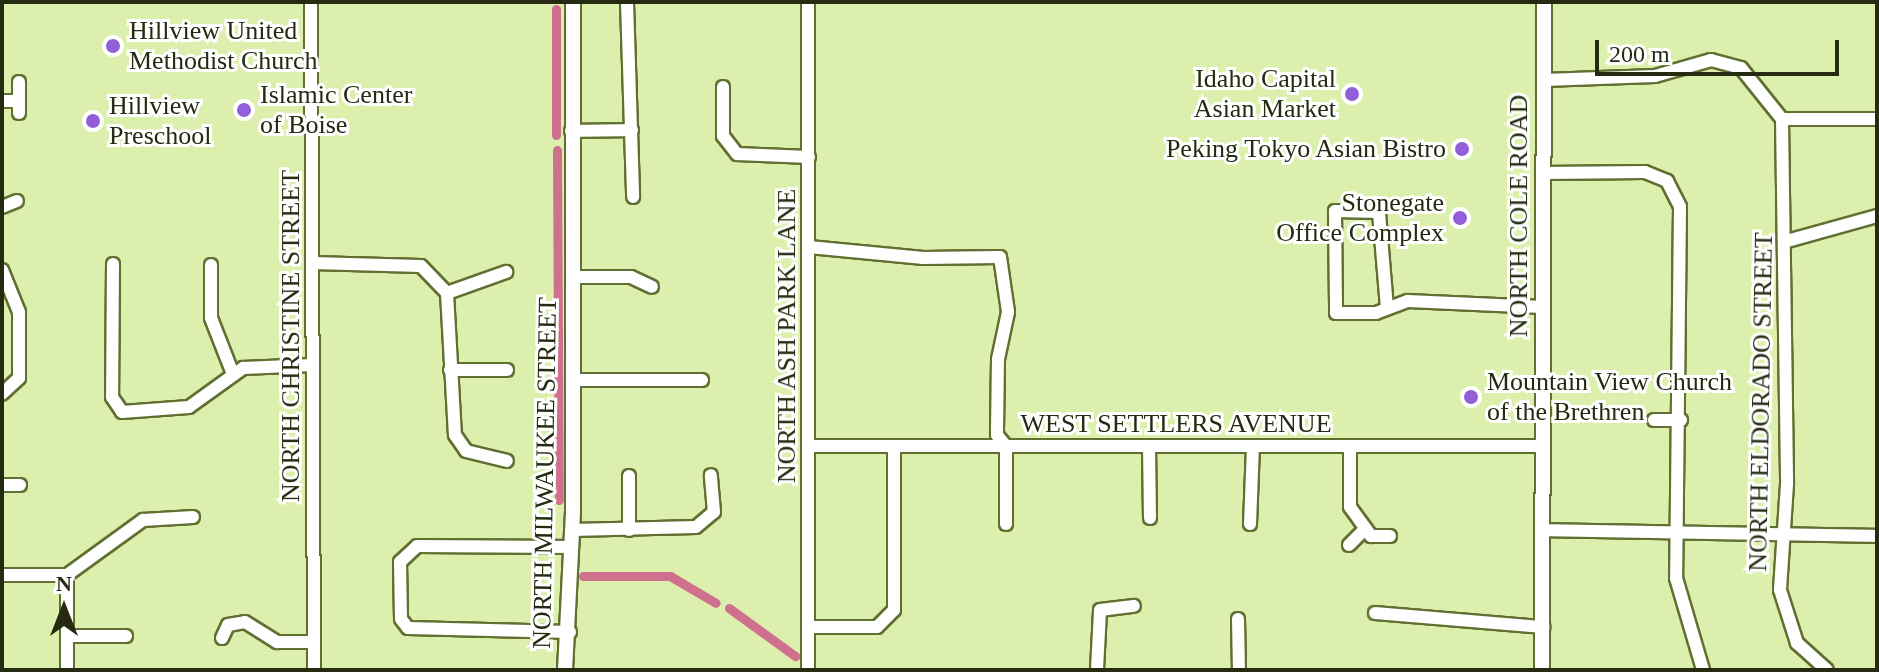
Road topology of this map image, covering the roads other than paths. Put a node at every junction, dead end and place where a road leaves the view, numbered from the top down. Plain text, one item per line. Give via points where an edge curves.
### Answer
1 (311, 2) edge
2 (573, 2) edge
3 (627, 2) edge
4 (808, 2) edge
5 (1544, 2) edge
6 (1544, 80) junction
7 (19, 82) dead end
8 (723, 87) dead end
9 (2, 101) edge
10 (1782, 119) junction
11 (1877, 119) edge
12 (632, 130) junction
13 (571, 131) junction
14 (809, 157) junction
15 (1543, 173) junction
16 (633, 197) dead end
17 (17, 201) dead end
18 (2, 207) edge
19 (1877, 216) edge
20 (1787, 241) junction
21 (809, 247) junction
22 (312, 263) junction
23 (113, 264) dead end
24 (211, 265) dead end
25 (2, 270) edge
26 (506, 272) dead end
27 (572, 277) junction
28 (652, 287) dead end
29 (447, 293) junction
30 (1542, 307) junction
31 (1387, 308) junction
32 (313, 365) junction
33 (450, 370) junction
34 (507, 370) dead end
35 (233, 374) junction
36 (573, 380) junction
37 (702, 380) dead end
38 (2, 394) edge
39 (1654, 420) dead end
40 (1681, 420) junction
41 (809, 446) junction
42 (894, 446) junction
43 (1006, 446) junction
44 (1149, 446) junction
45 (1253, 446) junction
46 (1350, 446) junction
47 (1542, 446) junction
48 (507, 461) dead end
49 (711, 475) dead end
50 (629, 476) dead end
51 (2, 485) edge
52 (20, 485) dead end
53 (193, 517) dead end
54 (1150, 518) dead end
55 (1006, 524) dead end
56 (1250, 524) dead end
57 (1365, 529) junction
58 (572, 530) junction
59 (629, 530) junction
60 (1542, 530) junction
61 (1678, 532) junction
62 (1782, 534) junction
63 (1390, 536) dead end
64 (1877, 536) edge
65 (1349, 545) dead end
66 (572, 547) junction
67 (2, 575) edge
68 (67, 575) junction
69 (1134, 606) dead end
70 (1375, 613) dead end
71 (1238, 619) dead end
72 (808, 627) junction
73 (1543, 627) junction
74 (570, 632) junction
75 (67, 636) junction
76 (126, 636) dead end
77 (222, 638) dead end
78 (313, 642) junction
79 (67, 670) edge
80 (314, 670) edge
81 (565, 670) edge
82 (808, 670) edge
83 (1097, 670) edge
84 (1239, 670) edge
85 (1542, 670) edge
86 (1703, 670) edge
87 (1827, 670) edge

1 - 22 street, NORTH CHRISTINE STREET
2 - 13 main road, NORTH MILWAUKEE STREET
3 - 12 street
4 - 14 street, NORTH ASH PARK LANE
5 - 6 main road, NORTH COLE ROAD
6 - 10 street via 1655,76 1711,60 1741,68
6 - 15 main road, NORTH COLE ROAD
7 - 9 street via 19,107
8 - 14 street via 723,136 737,154
10 - 11 street
10 - 20 street, NORTH ELDORADO STREET
12 - 13 street
12 - 16 street
13 - 27 main road, NORTH MILWAUKEE STREET
14 - 21 street, NORTH ASH PARK LANE
15 - 30 main road, NORTH COLE ROAD
15 - 40 street via 1645,172 1675,192
17 - 18 street
19 - 20 street
20 - 62 street, NORTH ELDORADO STREET
21 - 41 street, NORTH ASH PARK LANE
21 - 43 street via 923,258 1000,257 1008,312 998,359 997,435
22 - 29 street via 421,266
22 - 32 street, NORTH CHRISTINE STREET
23 - 35 street via 115,406 189,407
24 - 35 street via 211,318
25 - 38 street via 19,312 15,388
26 - 29 street
27 - 28 street, NORTH MILWAUKEE STREET via 631,277
27 - 36 main road, NORTH MILWAUKEE STREET
29 - 33 street
30 - 31 street via 1408,301
30 - 47 main road, NORTH COLE ROAD
31 - 31 street via 1336,313 1335,211 1379,212
32 - 35 street via 255,366
32 - 78 street, NORTH CHRISTINE STREET
33 - 34 street
33 - 48 street via 455,435 466,451
36 - 37 street
36 - 58 main road, NORTH MILWAUKEE STREET
39 - 40 street
40 - 61 street
41 - 42 street, WEST SETTLERS AVENUE
41 - 72 street, NORTH ASH PARK LANE
42 - 43 street, WEST SETTLERS AVENUE
42 - 72 street via 894,610 877,627
43 - 44 street, WEST SETTLERS AVENUE
43 - 55 street
44 - 45 street, WEST SETTLERS AVENUE
44 - 54 street
45 - 46 street, WEST SETTLERS AVENUE
45 - 56 street
46 - 47 street, WEST SETTLERS AVENUE
46 - 57 street via 1350,507
47 - 60 main road, NORTH COLE ROAD
49 - 59 street via 716,503 703,523
50 - 59 street
51 - 52 street
53 - 68 street via 143,520
57 - 63 street
57 - 65 street
58 - 59 street
58 - 66 main road, NORTH MILWAUKEE STREET
60 - 61 street
60 - 73 main road, NORTH COLE ROAD
61 - 62 street
61 - 86 street via 1676,578
62 - 64 street
62 - 87 street, NORTH ELDORADO STREET via 1784,619
66 - 74 main road, NORTH MILWAUKEE STREET
66 - 74 street via 405,551 401,619 408,628
67 - 68 street
68 - 75 street
69 - 83 street via 1100,610
70 - 73 street
71 - 84 street
72 - 82 street, NORTH ASH PARK LANE
73 - 85 main road, NORTH COLE ROAD
74 - 81 main road, NORTH MILWAUKEE STREET
75 - 76 street
75 - 79 street
77 - 78 street via 228,625 245,622 277,642
78 - 80 street, NORTH CHRISTINE STREET

